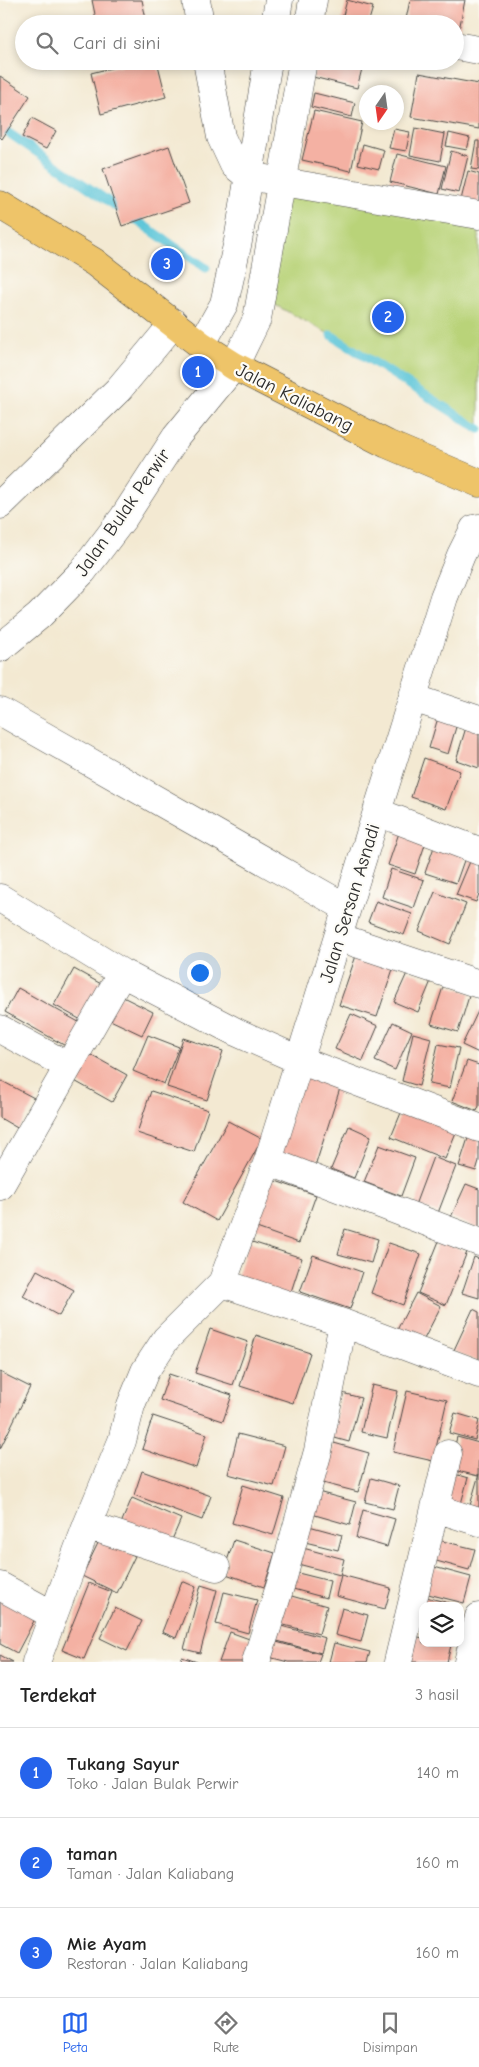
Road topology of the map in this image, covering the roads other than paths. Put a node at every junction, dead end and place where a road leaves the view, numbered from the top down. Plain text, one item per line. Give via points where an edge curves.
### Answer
1 (196, 0) edge
2 (279, 0) edge
3 (198, 15) edge
4 (276, 15) edge
5 (464, 48) edge
6 (479, 50) edge
7 (209, 70) edge
8 (266, 70) edge
9 (301, 70) edge
10 (248, 176) junction
11 (281, 183) junction
12 (0, 205) edge
13 (479, 215) edge
14 (174, 323) junction
15 (201, 345) junction
16 (234, 366) junction
17 (479, 483) edge
18 (3, 497) edge
19 (479, 528) edge
20 (0, 648) edge
21 (413, 698) junction
22 (0, 711) edge
23 (479, 720) edge
24 (377, 812) junction
25 (479, 851) edge
26 (0, 898) edge
27 (347, 908) junction
28 (338, 937) junction
29 (122, 973) junction
30 (479, 984) edge
31 (0, 1029) edge
32 (299, 1060) junction
33 (68, 1066) junction
34 (479, 1128) edge
35 (268, 1160) junction
36 (0, 1186) edge
37 (479, 1242) edge
38 (222, 1283) junction
39 (343, 1323) junction
40 (479, 1374) edge
41 (448, 1454) dead end
42 (435, 1508) junction
43 (479, 1522) edge
44 (87, 1525) junction
45 (216, 1567) dead end
46 (0, 1586) edge
47 (52, 1616) junction
48 (479, 1617) edge
49 (36, 1662) edge
50 (256, 1662) edge
51 (398, 1662) edge
52 (468, 1662) edge

1 - 3 street
2 - 4 street
5 - 6 street
7 - 10 street via 220,137 234,165
8 - 10 street
9 - 11 street, Jalan Bulak Perwir
10 - 11 street
10 - 15 street via 224,304
11 - 13 street
11 - 16 street, Jalan Bulak Perwir via 256,319
12 - 14 main road, Jalan Kaliabang via 94,262
14 - 15 main road, Jalan Kaliabang
14 - 18 street via 118,390
15 - 16 main road, Jalan Kaliabang
16 - 17 main road, Jalan Kaliabang via 387,444
16 - 20 street, Jalan Bulak Perwir via 176,437 124,517 83,571 40,616
19 - 21 street, Jalan Sersan Asnadi via 474,529 444,597
21 - 23 street
21 - 24 street, Jalan Sersan Asnadi
22 - 27 street
24 - 25 street
24 - 27 street, Jalan Sersan Asnadi
26 - 29 street
27 - 28 street, Jalan Sersan Asnadi
28 - 30 street
28 - 32 street, Jalan Sersan Asnadi
29 - 32 street via 228,1028
29 - 33 street
31 - 33 street
32 - 34 street
32 - 35 street, Jalan Sersan Asnadi
33 - 36 street
35 - 37 street
35 - 38 street, Jalan Sersan Asnadi
38 - 39 street
38 - 44 street via 166,1339 145,1371 131,1405 122,1441
39 - 40 street
39 - 50 street via 318,1451
41 - 42 street
42 - 43 street
42 - 51 street
44 - 45 street
44 - 47 street
46 - 47 street
47 - 49 street
48 - 52 street

